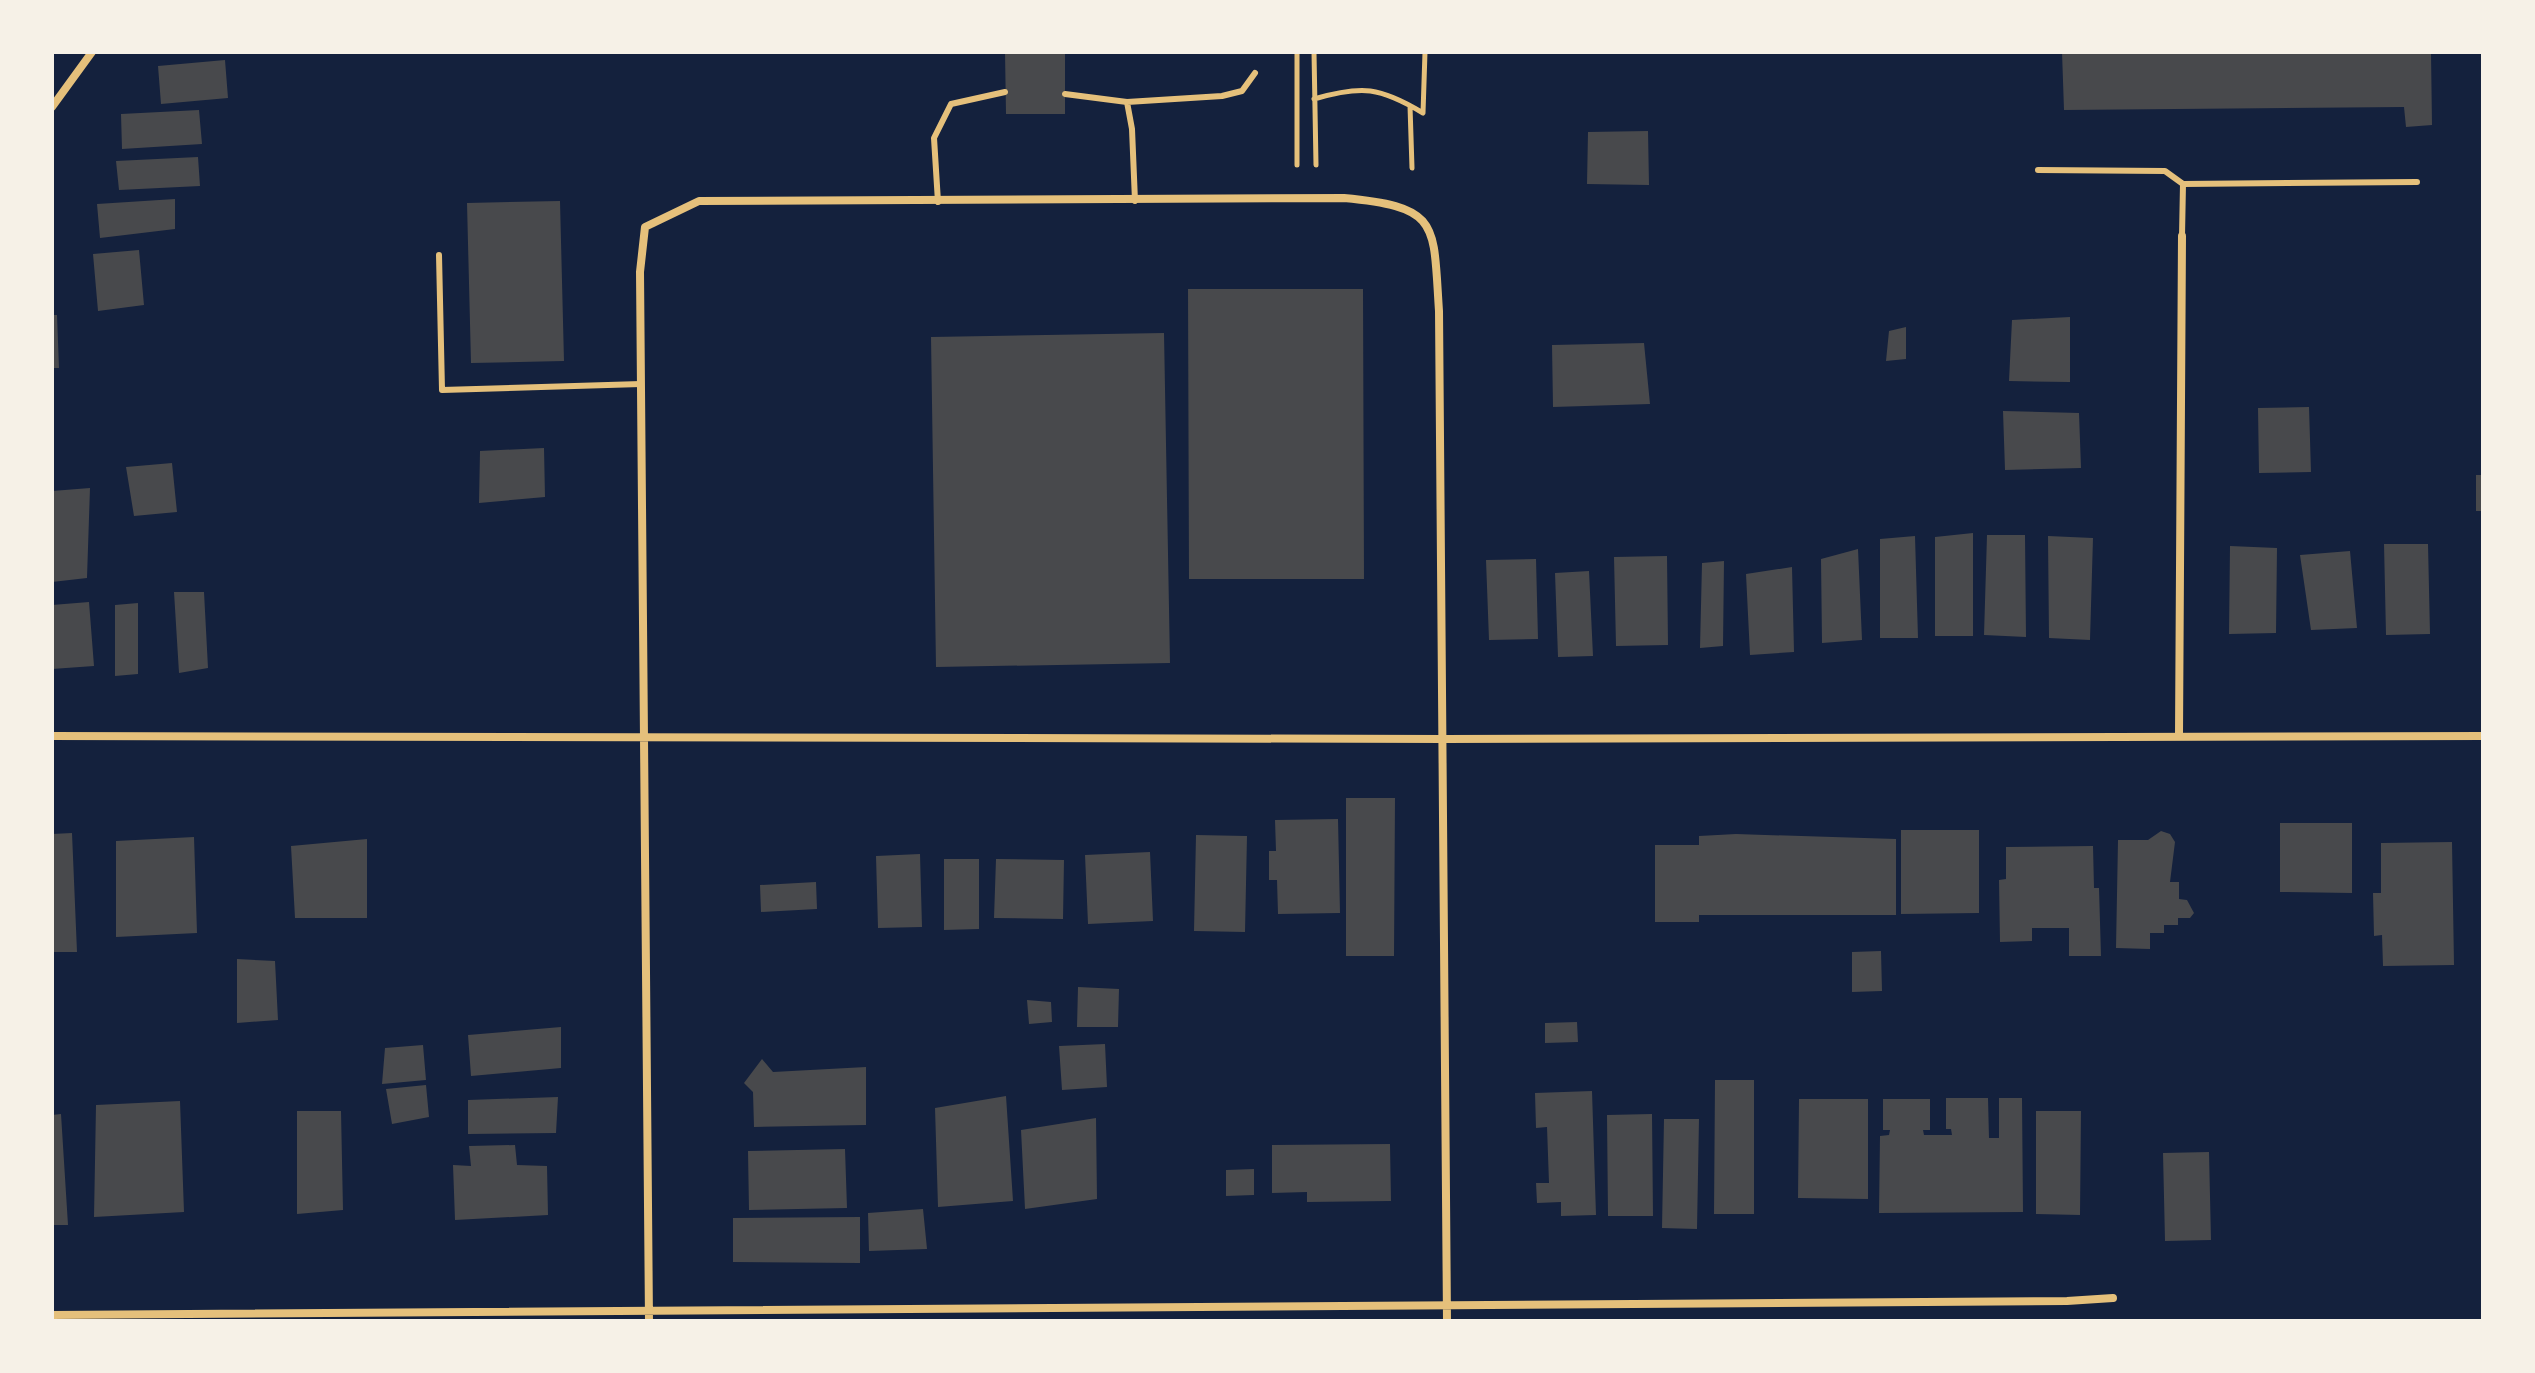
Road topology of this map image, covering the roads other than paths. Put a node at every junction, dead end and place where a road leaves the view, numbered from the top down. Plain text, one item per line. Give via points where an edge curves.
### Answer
1 (92, 52) edge
2 (1255, 73) dead end
3 (1005, 92) dead end
4 (1065, 94) dead end
5 (1127, 102) junction
6 (52, 107) edge
7 (2038, 170) dead end
8 (2417, 182) dead end
9 (2183, 184) junction
10 (1135, 201) junction
11 (938, 202) junction
12 (2182, 236) joint
13 (439, 255) dead end
14 (641, 384) junction
15 (2179, 735) junction
16 (52, 736) edge
17 (646, 736) junction
18 (2483, 736) edge
19 (1445, 739) junction
20 (2113, 1298) dead end
21 (1447, 1307) junction
22 (649, 1309) junction
23 (52, 1315) edge
24 (649, 1321) edge
25 (1447, 1321) edge

1 - 6 street
2 - 5 lane via 1242,91 1222,96
3 - 11 lane via 951,104 934,138
4 - 5 lane
5 - 10 lane
7 - 9 lane via 2165,171
8 - 9 lane
9 - 12 lane
10 - 11 street
10 - 19 street via 1344,198 1391,203 1421,215 1434,235
11 - 14 street via 699,201 645,227
12 - 15 street
13 - 14 lane via 442,390
14 - 17 street
15 - 18 street
15 - 19 street
16 - 17 street
17 - 19 street
17 - 22 street
19 - 21 street
20 - 21 street
21 - 22 street
21 - 25 street
22 - 23 street
22 - 24 street

